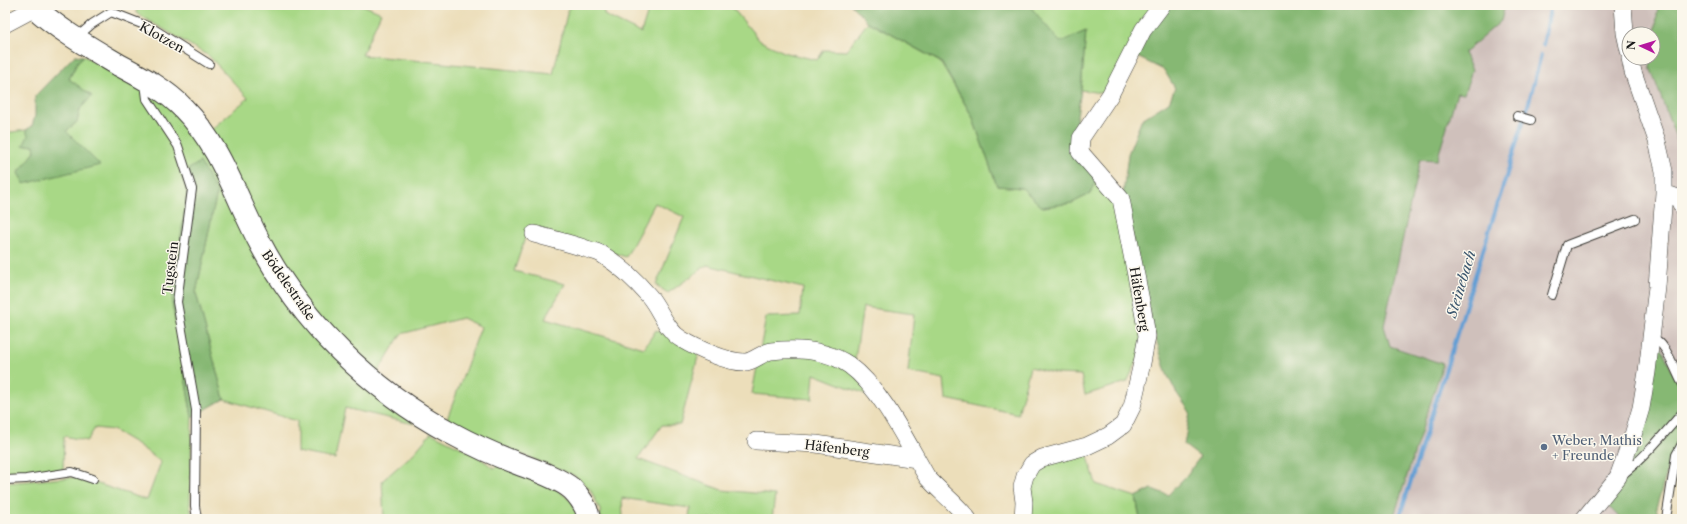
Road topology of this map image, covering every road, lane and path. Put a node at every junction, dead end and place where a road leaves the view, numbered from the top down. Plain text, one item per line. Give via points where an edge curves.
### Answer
1 (1162, 5) edge
2 (1623, 5) edge
3 (33, 6) edge
4 (5, 24) edge
5 (1624, 26) edge
6 (75, 38) junction
7 (209, 64) dead end
8 (1632, 66) edge
9 (144, 79) junction
10 (1517, 116) dead end
11 (1532, 120) dead end
12 (1664, 193) junction
13 (1682, 206) edge
14 (1635, 219) dead end
15 (534, 234) dead end
16 (1552, 295) dead end
17 (1652, 338) junction
18 (1682, 383) edge
19 (1682, 413) edge
20 (756, 441) dead end
21 (1682, 444) edge
22 (916, 459) junction
23 (1618, 478) junction
24 (93, 479) dead end
25 (5, 480) edge
26 (198, 519) edge
27 (589, 519) edge
28 (968, 519) edge
29 (1023, 519) edge
30 (1584, 519) edge
31 (1666, 519) edge

1 - 29 street, Häfenberg via 1143,30 1110,95 1081,138 1080,152 1121,199 1147,336 1132,407 1123,425 1108,436 1087,446 1042,458 1032,464 1022,487
2 - 5 street
3 - 4 street
3 - 6 main road, Bödelestraße
6 - 7 lane, Klotzen via 111,12 152,28
6 - 9 main road, Bödelestraße
8 - 12 street via 1664,170
9 - 26 lane, Tugstein via 147,99 178,146 192,189 177,302 196,410 195,506
9 - 27 main road, Bödelestraße via 184,108 199,126 273,265 316,324 355,364 398,400 451,434 570,488 581,499
10 - 11 lane
12 - 13 street via 1678,198
12 - 17 street
14 - 16 lane via 1567,245
15 - 22 street via 603,255 649,296 669,329 680,339 706,351 732,361 747,362 768,352 800,350 817,352 849,365 876,393
17 - 18 lane via 1660,341 1665,348
17 - 23 street via 1641,408
19 - 23 lane via 1652,447
20 - 22 street, Häfenberg via 816,444
21 - 31 lane via 1676,455
22 - 28 street via 927,477
23 - 30 street
24 - 25 lane via 72,472

